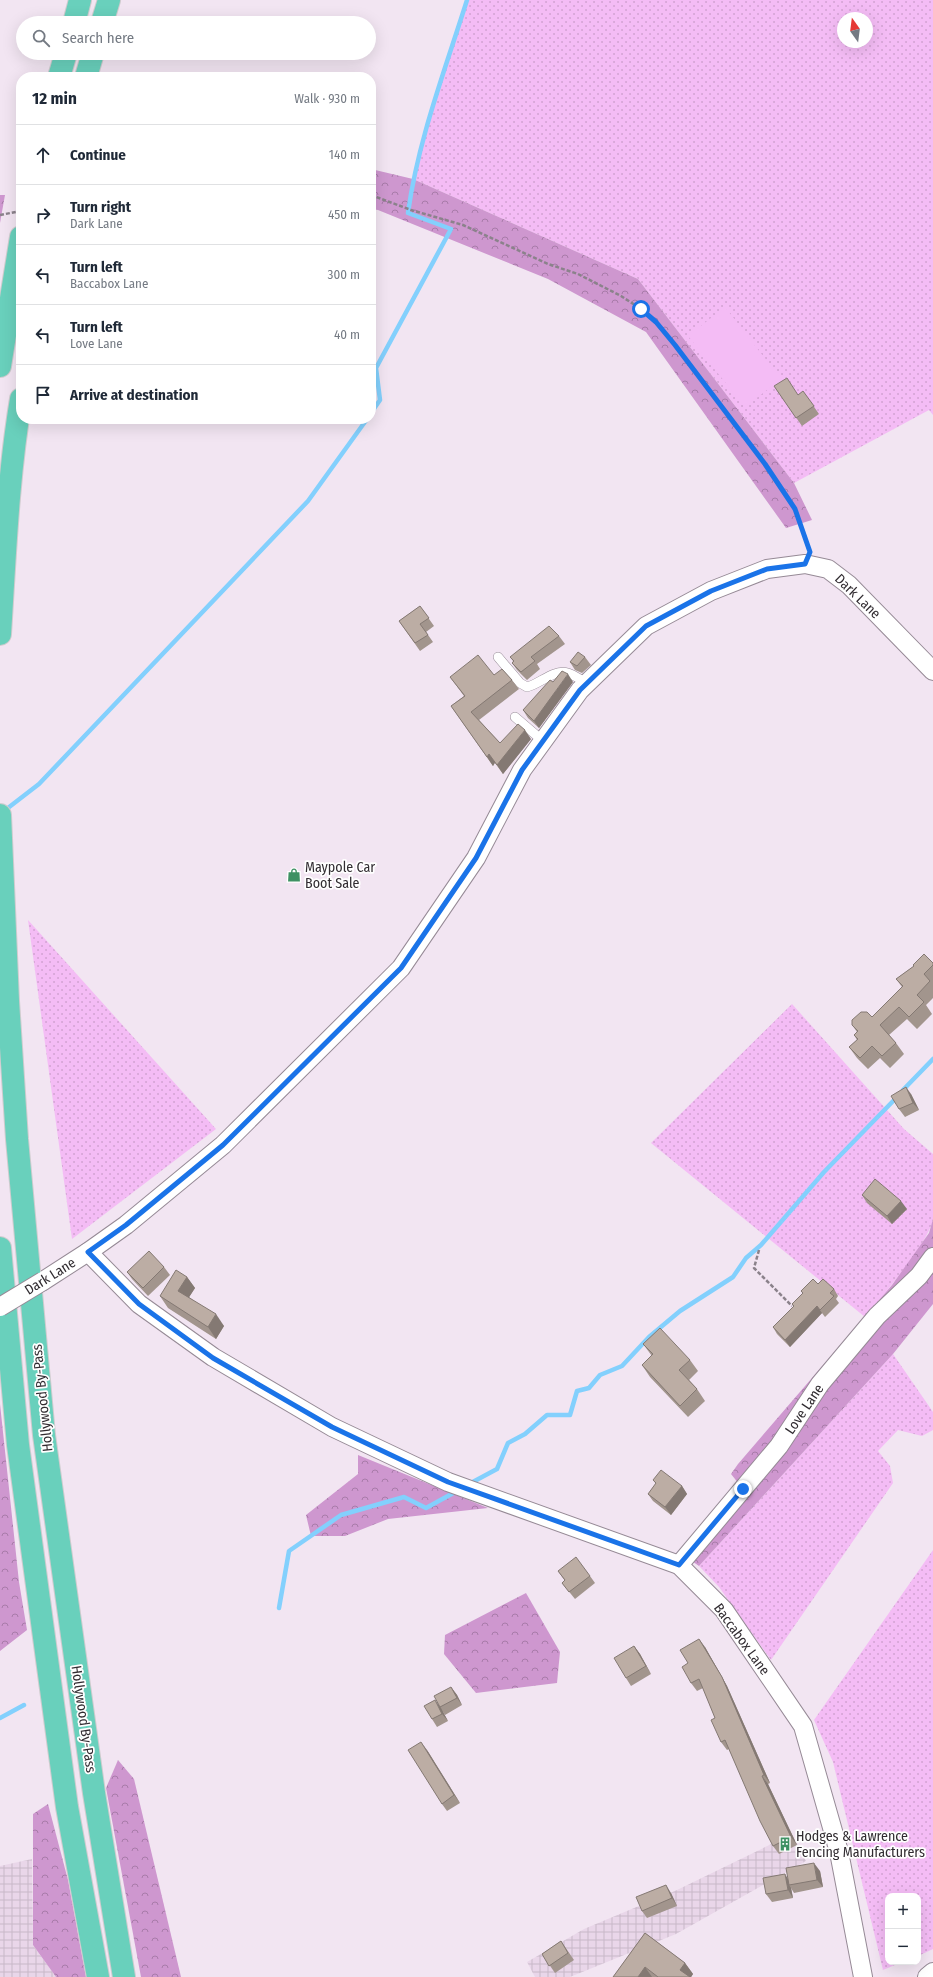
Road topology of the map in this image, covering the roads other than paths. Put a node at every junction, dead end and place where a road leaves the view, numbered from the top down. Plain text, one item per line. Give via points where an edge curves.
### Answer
1 (80, 0) edge
2 (108, 0) edge
3 (76, 16) edge
4 (104, 16) edge
5 (64, 60) edge
6 (91, 60) edge
7 (60, 72) edge
8 (87, 72) edge
9 (16, 268) edge
10 (0, 366) edge
11 (17, 424) edge
12 (0, 634) edge
13 (498, 657) dead end
14 (933, 671) edge
15 (587, 683) junction
16 (515, 717) dead end
17 (543, 741) junction
18 (0, 815) edge
19 (0, 1248) edge
20 (88, 1252) junction
21 (933, 1257) edge
22 (0, 1307) edge
23 (679, 1565) junction
24 (933, 1972) edge
25 (98, 1977) edge
26 (124, 1977) edge
27 (863, 1977) edge
28 (927, 1977) edge

1 - 3 highway
2 - 4 highway
5 - 7 highway
6 - 8 highway
9 - 10 highway
11 - 12 highway via 6,532
13 - 15 lane via 520,683 527,686 535,685 561,672 569,673
14 - 15 street, Dark Lane via 849,585 828,568 805,564 767,569 711,591 646,626
15 - 17 street, Dark Lane
16 - 17 lane
17 - 20 street, Dark Lane via 522,770 476,858 401,968 223,1145 126,1225
18 - 26 highway, Hollywood By-Pass via 16,1139 44,1435 94,1793
19 - 25 highway, Hollywood By-Pass via 19,1453 67,1807
20 - 22 street, Dark Lane, bridge
20 - 23 street, Baccabox Lane via 139,1304 213,1358 332,1427 448,1482
21 - 23 street, Love Lane via 919,1276 876,1316 820,1384 779,1446
23 - 27 street, Baccabox Lane via 724,1610 803,1726 839,1852
24 - 28 street

